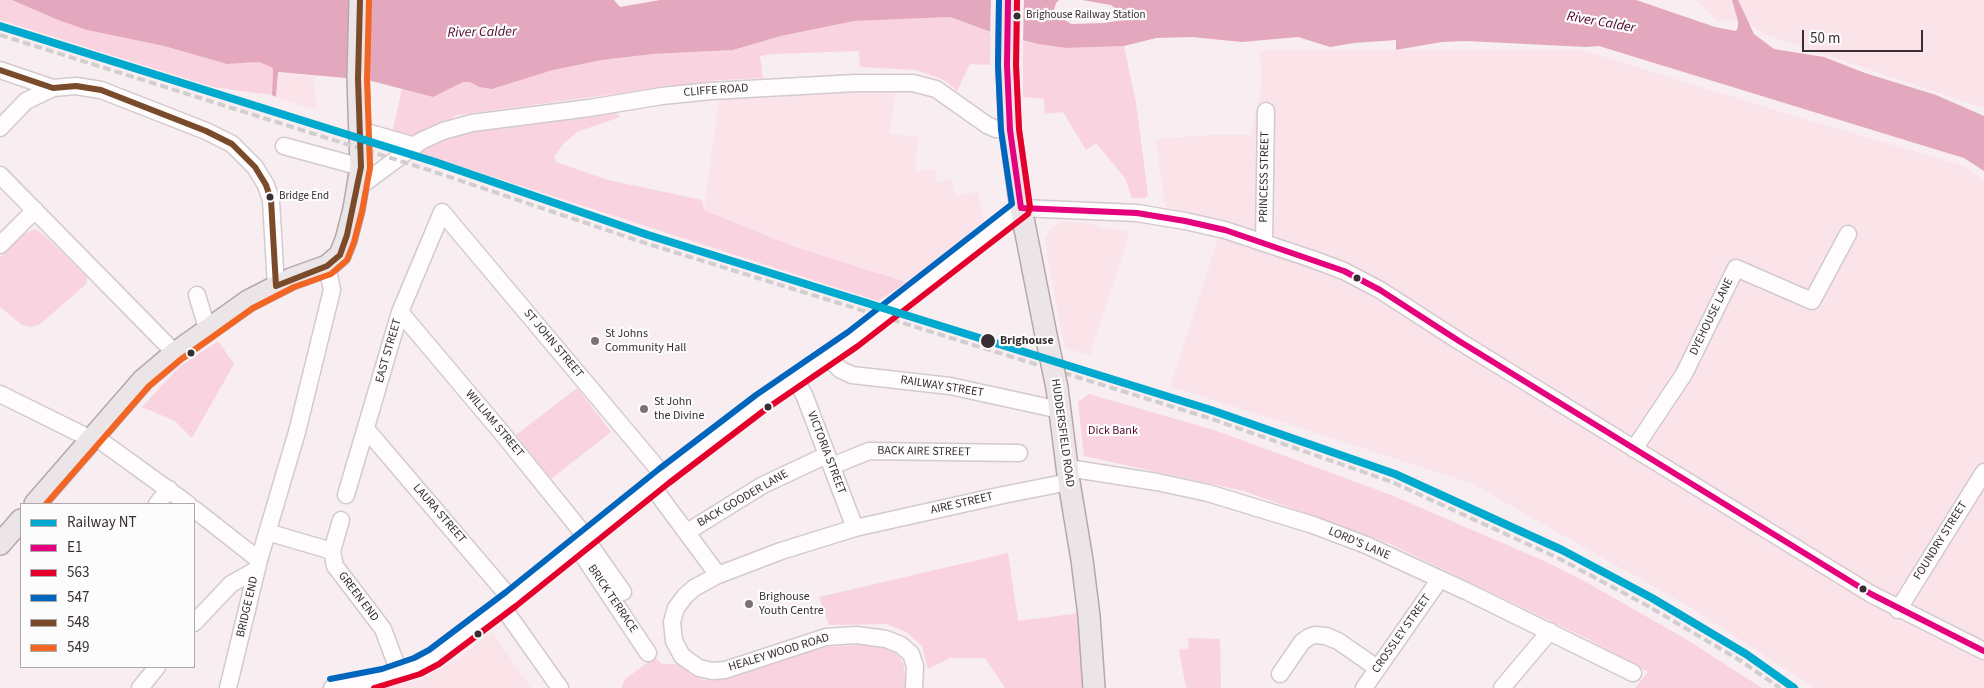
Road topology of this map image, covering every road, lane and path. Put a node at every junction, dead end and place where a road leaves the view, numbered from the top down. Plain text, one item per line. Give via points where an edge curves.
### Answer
1 (360, 0) edge
2 (1008, 0) edge
3 (0, 70) edge
4 (52, 88) junction
5 (1266, 112) dead end
6 (0, 128) edge
7 (360, 130) junction
8 (1010, 130) junction
9 (284, 146) dead end
10 (415, 146) junction
11 (0, 175) edge
12 (360, 175) junction
13 (1022, 208) junction
14 (35, 210) junction
15 (442, 212) joint
16 (1848, 234) dead end
17 (1264, 244) junction
18 (0, 245) edge
19 (327, 266) junction
20 (276, 286) junction
21 (196, 295) dead end
22 (400, 312) junction
23 (207, 328) junction
24 (175, 352) junction
25 (828, 358) junction
26 (796, 380) junction
27 (0, 394) edge
28 (1060, 410) junction
29 (366, 429) junction
30 (93, 437) junction
31 (1634, 449) junction
32 (1019, 453) dead end
33 (829, 460) junction
34 (1984, 472) edge
35 (1068, 475) junction
36 (658, 481) junction
37 (169, 489) junction
38 (346, 494) dead end
39 (36, 503) edge
40 (158, 503) edge
41 (187, 503) edge
42 (195, 510) edge
43 (341, 520) dead end
44 (20, 521) edge
45 (855, 528) junction
46 (267, 532) junction
47 (687, 532) junction
48 (582, 540) junction
49 (0, 544) edge
50 (332, 551) junction
51 (258, 565) junction
52 (718, 575) junction
53 (1440, 579) junction
54 (623, 592) dead end
55 (507, 603) junction
56 (1898, 610) junction
57 (195, 622) edge
58 (1550, 631) junction
59 (1984, 651) edge
60 (648, 653) dead end
61 (156, 668) edge
62 (1377, 668) junction
63 (399, 672) junction
64 (1280, 674) dead end
65 (1633, 674) dead end
66 (140, 688) edge
67 (228, 688) edge
68 (332, 688) edge
69 (560, 688) edge
70 (914, 688) edge
71 (1094, 688) edge
72 (1364, 688) edge
73 (1502, 688) edge

1 - 7 main road
2 - 8 main road, HUDDERSFIELD ROAD
3 - 4 street
4 - 6 street via 26,102
4 - 20 street via 76,86 101,90 206,131 242,152 266,185 271,200
5 - 17 street, PRINCESS STREET
7 - 10 street
7 - 12 main road
8 - 10 street, CLIFFE ROAD via 987,125 936,89 913,83 856,83 662,96 472,123 428,137
8 - 13 main road, HUDDERSFIELD ROAD
9 - 12 street
10 - 12 street, CLIFFE ROAD via 367,181
11 - 14 street
12 - 19 main road via 346,240 340,254
13 - 17 street via 1161,216 1205,225
13 - 25 street, bridge
13 - 28 main road, HUDDERSFIELD ROAD, bridge
14 - 18 street
14 - 24 street
15 - 22 street, EAST STREET
15 - 36 street, ST JOHN STREET
16 - 31 street, DYEHOUSE LANE via 1812,301 1736,268 1684,374
17 - 31 street via 1344,271 1380,290
19 - 20 main road
19 - 46 street, BRIDGE END via 332,290
20 - 23 main road
21 - 23 street
22 - 29 street, EAST STREET
22 - 48 street, WILLIAM STREET via 502,433
23 - 24 main road
24 - 30 main road via 143,380
25 - 26 street
25 - 28 street, RAILWAY STREET via 852,375 950,386
26 - 33 street, VICTORIA STREET
26 - 36 street via 761,402
27 - 30 street
28 - 35 main road, HUDDERSFIELD ROAD
29 - 38 street, EAST STREET
29 - 55 street, LAURA STREET
30 - 37 street
30 - 39 main road
31 - 56 street
32 - 33 street, BACK AIRE STREET via 869,451
33 - 45 street, VICTORIA STREET
33 - 47 street, BACK GOODER LANE via 763,485
34 - 56 street, FOUNDRY STREET
35 - 45 street, AIRE STREET via 1003,494
35 - 53 street, LORD'S LANE via 1157,482 1250,505 1339,535
35 - 71 main road, HUDDERSFIELD ROAD via 1085,578
36 - 47 street, ST JOHN STREET
36 - 48 street
37 - 40 street
37 - 41 street
42 - 51 street
43 - 50 street
44 - 49 main road
45 - 52 street, HEALEY WOOD ROAD
46 - 50 street
46 - 51 street, BRIDGE END
47 - 52 street, ST JOHN STREET
48 - 54 street
48 - 55 street
48 - 60 street, BRICK TERRACE
50 - 63 street, GREEN END via 335,566 382,629
51 - 57 street via 231,584
51 - 67 street, BRIDGE END
52 - 70 street, HEALEY WOOD ROAD via 685,596 676,608 672,622 677,649 699,668 725,670 826,637 872,636 894,641 907,649 915,666
53 - 58 street, LORD'S LANE
53 - 62 street, CROSSLEY STREET
55 - 63 street via 434,657
55 - 69 street, LAURA STREET
56 - 59 street
58 - 65 street, LORD'S LANE
58 - 73 street
61 - 66 street
62 - 64 street via 1338,641 1315,635 1302,642
62 - 72 street, CROSSLEY STREET
63 - 68 street

